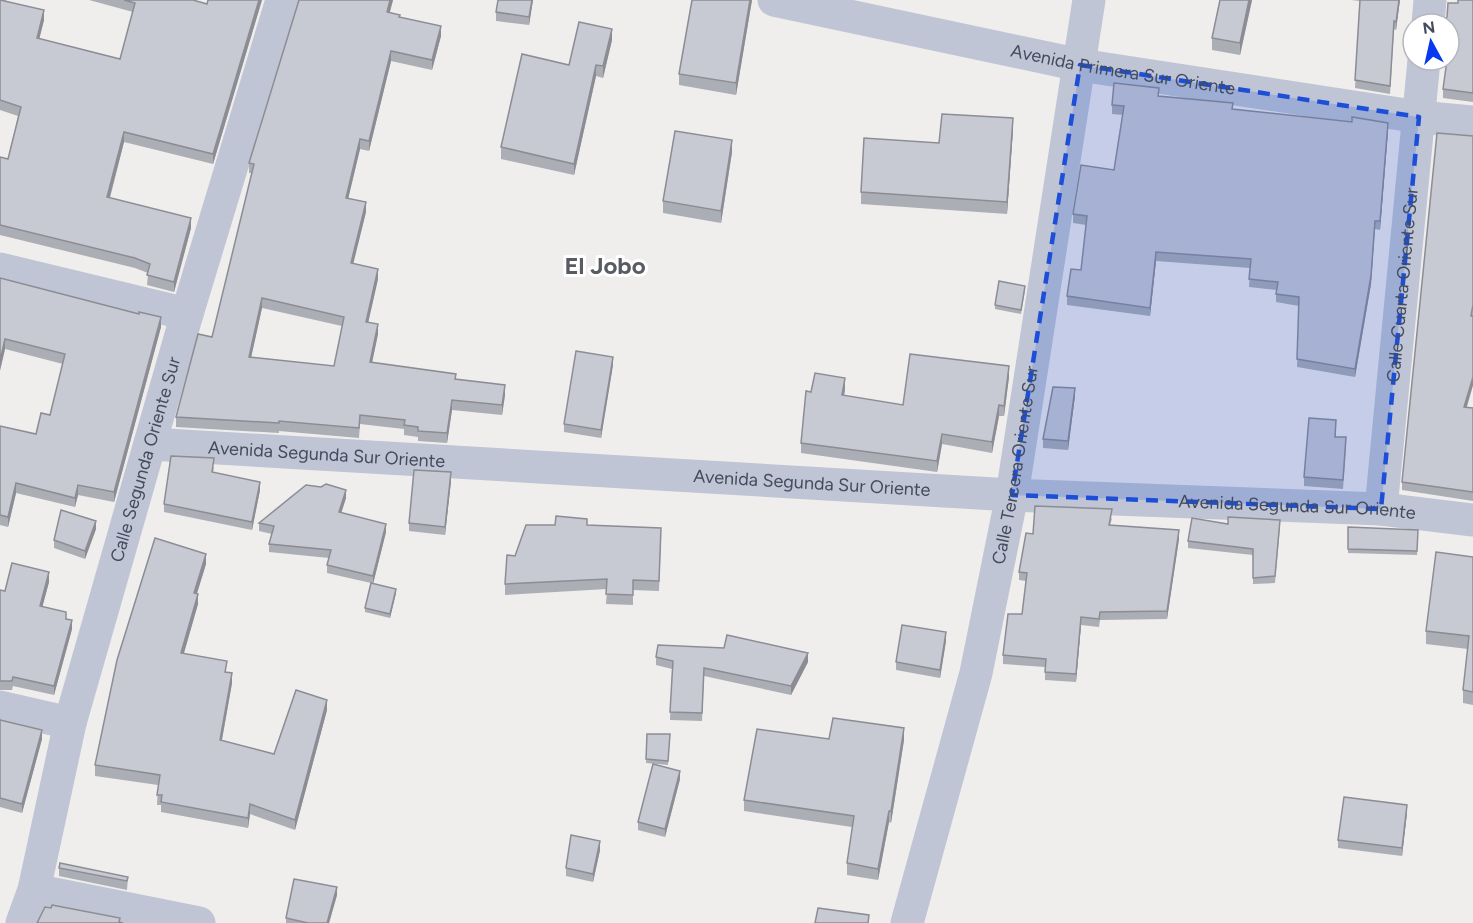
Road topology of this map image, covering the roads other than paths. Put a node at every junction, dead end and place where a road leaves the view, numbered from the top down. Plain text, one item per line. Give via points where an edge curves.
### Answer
1 (282, 0) edge
2 (774, 0) edge
3 (1089, 0) edge
4 (1080, 65) junction
5 (1423, 72) edge
6 (1419, 117) junction
7 (1473, 123) edge
8 (0, 268) edge
9 (187, 314) junction
10 (150, 444) junction
11 (1012, 495) junction
12 (1381, 509) junction
13 (1473, 520) edge
14 (0, 707) edge
15 (70, 723) junction
16 (34, 890) junction
17 (22, 923) edge
18 (199, 923) edge
19 (907, 923) edge

1 - 9 street, Calle Segunda Oriente Sur
2 - 4 street, Avenida Primera Sur Oriente
3 - 4 street, Calle Tercera Oriente Sur
4 - 6 street, Avenida Primera Sur Oriente
4 - 11 street, Calle Tercera Oriente Sur
5 - 6 street, Calle Cuarta Oriente Sur
6 - 7 street, Avenida Primera Sur Oriente
6 - 12 street, Calle Cuarta Oriente Sur
8 - 9 street
9 - 10 street, Calle Segunda Oriente Sur
10 - 11 street, Avenida Segunda Sur Oriente
10 - 15 street, Calle Segunda Oriente Sur
11 - 12 street, Avenida Segunda Sur Oriente
11 - 19 street, Calle Tercera Oriente Sur via 976,673
12 - 13 street, Avenida Segunda Sur Oriente
14 - 15 street
15 - 16 street, Calle Segunda Oriente Sur
16 - 17 street, Calle Segunda Oriente Sur
16 - 18 street

